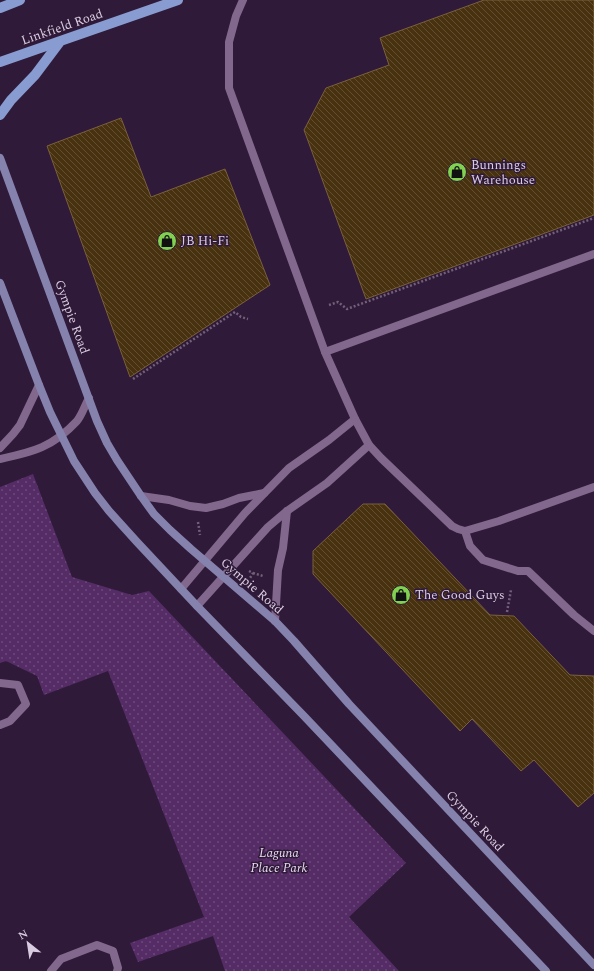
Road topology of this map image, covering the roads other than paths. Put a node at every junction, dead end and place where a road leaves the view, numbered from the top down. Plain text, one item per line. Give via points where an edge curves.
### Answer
1 (178, 0) edge
2 (243, 0) edge
3 (13, 1) edge
4 (0, 8) edge
5 (58, 43) junction
6 (0, 62) edge
7 (0, 115) edge
8 (0, 158) edge
9 (594, 254) edge
10 (0, 283) edge
11 (325, 352) junction
12 (39, 385) junction
13 (89, 398) junction
14 (355, 419) junction
15 (61, 435) junction
16 (368, 444) junction
17 (0, 448) edge
18 (0, 459) edge
19 (594, 487) edge
20 (265, 492) junction
21 (140, 496) junction
22 (287, 511) junction
23 (465, 531) junction
24 (204, 561) junction
25 (223, 577) junction
26 (181, 589) junction
27 (197, 606) junction
28 (275, 621) junction
29 (594, 631) edge
30 (0, 683) edge
31 (0, 725) edge
32 (594, 965) edge
33 (51, 971) edge
34 (117, 971) edge
35 (546, 971) edge

1 - 5 main road, Linkfield Road
2 - 11 street via 229,42 229,88
3 - 4 main road
5 - 6 main road, Linkfield Road
5 - 7 main road via 35,75
8 - 13 main road, Gympie Road
9 - 11 street
10 - 12 main road
11 - 14 street
12 - 15 main road
12 - 17 street via 20,424
13 - 15 street via 78,420
13 - 21 main road, Gympie Road via 107,443
14 - 16 street
14 - 20 street via 289,468
15 - 18 street via 38,450
15 - 26 main road via 74,461 109,511
16 - 22 street via 327,482
16 - 23 street via 452,526
19 - 23 street
20 - 21 street via 206,508
20 - 24 street
21 - 24 main road, Gympie Road via 154,514
22 - 25 street via 268,527
22 - 28 street via 278,570
23 - 29 street via 470,546 483,560 518,571 528,571
24 - 25 main road, Gympie Road
24 - 26 street
25 - 27 street
25 - 28 main road, Gympie Road
26 - 27 main road
27 - 35 main road
28 - 32 main road, Gympie Road via 349,704
30 - 31 street via 18,685 26,704 10,721
33 - 34 street via 61,959 97,945 113,951

